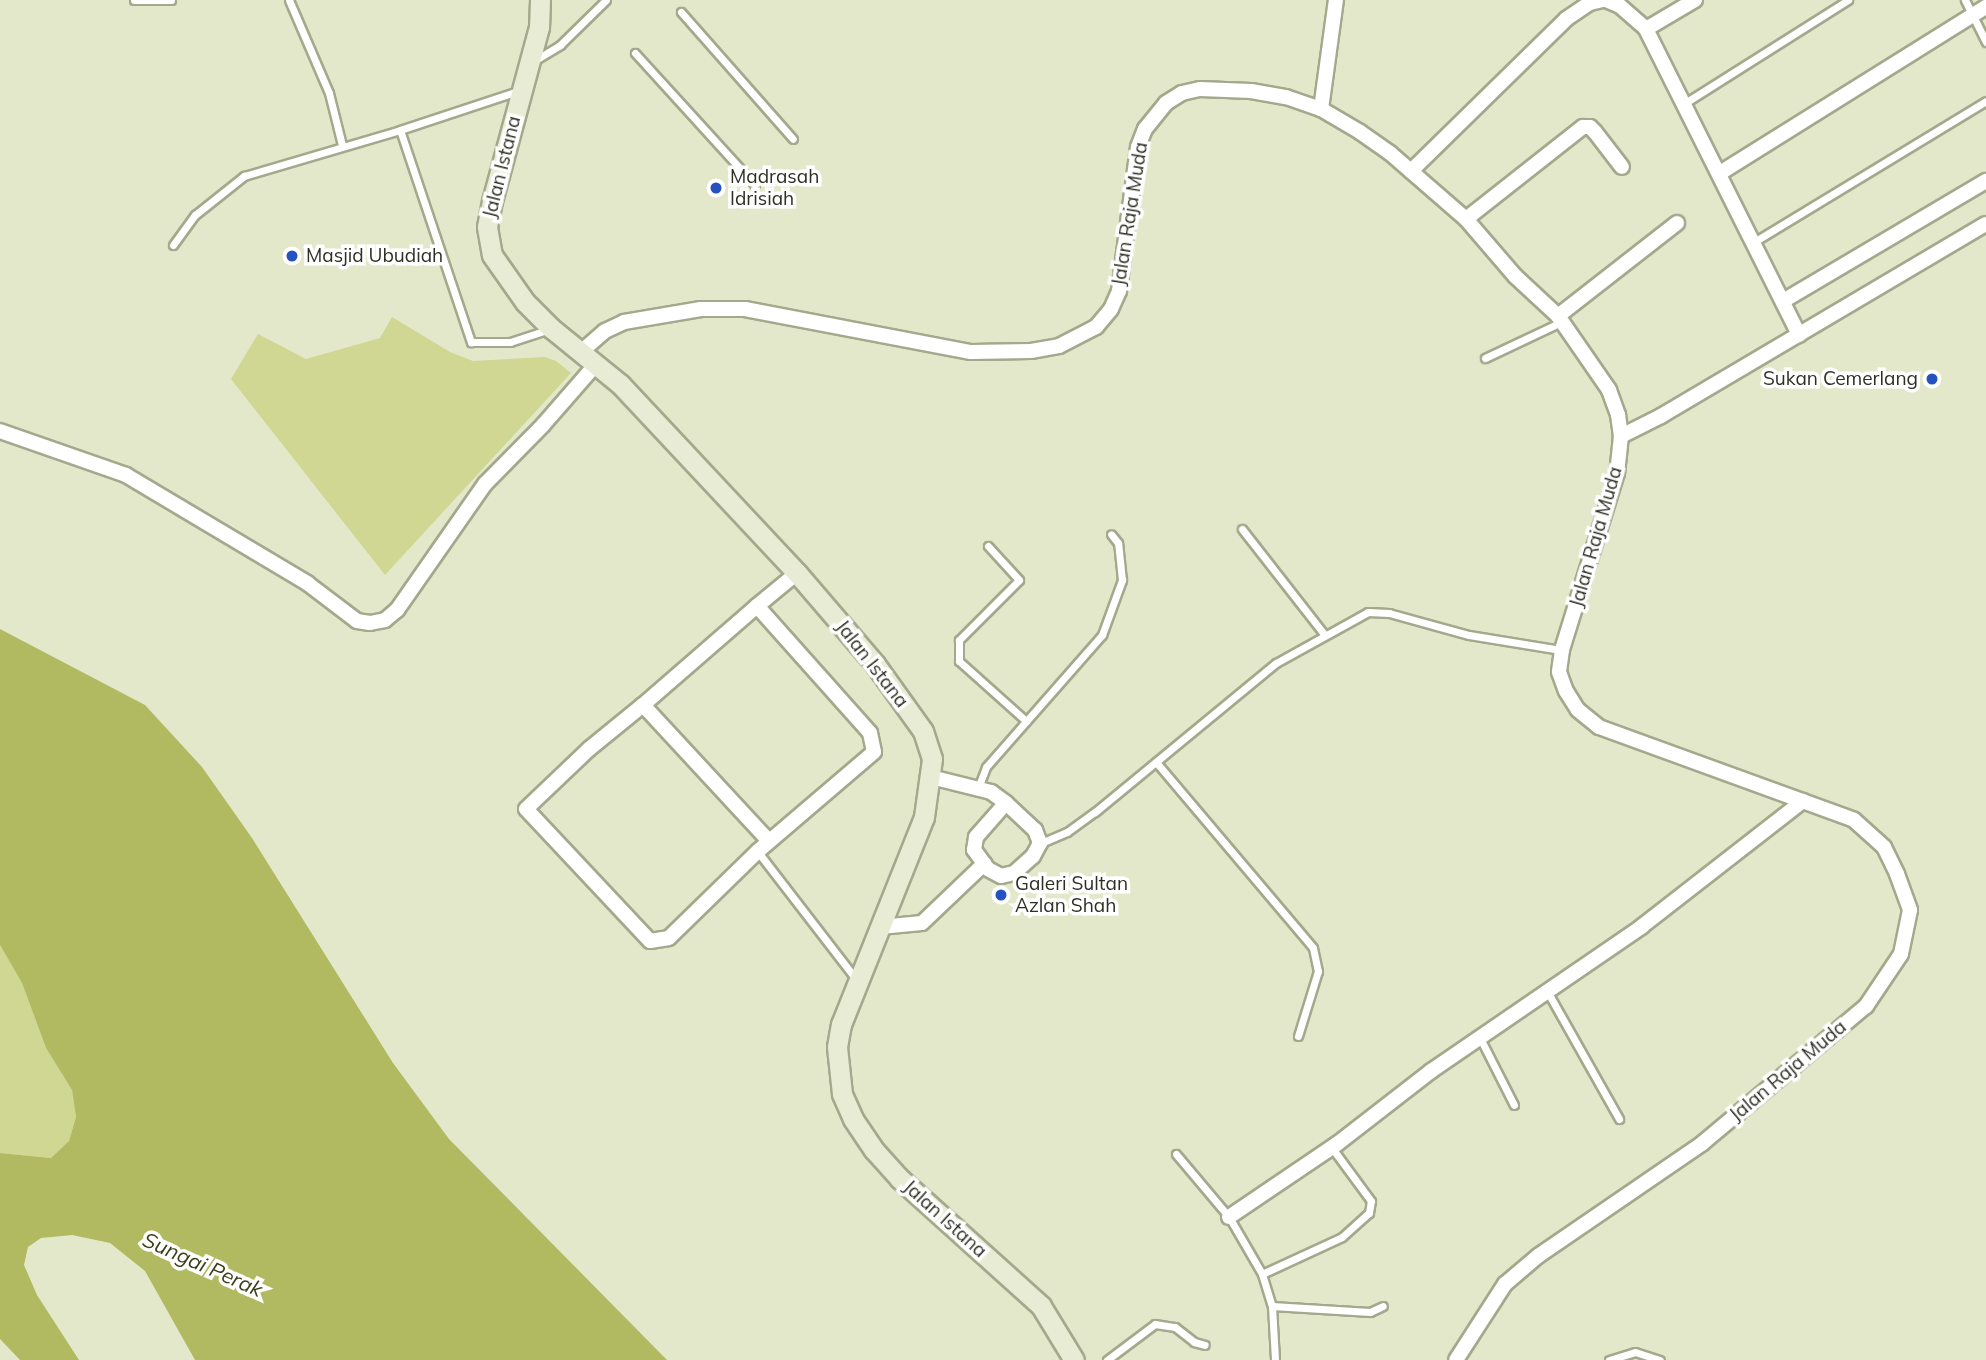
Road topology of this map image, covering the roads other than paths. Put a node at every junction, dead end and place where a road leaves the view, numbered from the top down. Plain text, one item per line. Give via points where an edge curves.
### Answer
1 (134, 0) edge
2 (171, 0) edge
3 (289, 0) edge
4 (540, 0) edge
5 (606, 0) edge
6 (1336, 0) edge
7 (1604, 0) edge
8 (1695, 0) edge
9 (1848, 0) edge
10 (1965, 0) edge
11 (1986, 7) edge
12 (681, 12) dead end
13 (1973, 15) junction
14 (1646, 29) junction
15 (1986, 42) edge
16 (635, 53) dead end
17 (528, 64) junction
18 (522, 90) junction
19 (1986, 102) edge
20 (1685, 103) junction
21 (1321, 109) junction
22 (400, 130) junction
23 (793, 139) dead end
24 (342, 145) junction
25 (1622, 167) dead end
26 (1411, 171) junction
27 (1720, 173) junction
28 (1986, 181) edge
29 (755, 185) dead end
30 (1466, 219) junction
31 (1677, 223) dead end
32 (1986, 224) edge
33 (1754, 242) junction
34 (173, 245) dead end
35 (1783, 301) junction
36 (1560, 319) junction
37 (551, 328) junction
38 (1799, 335) junction
39 (589, 357) junction
40 (1485, 358) dead end
41 (0, 432) edge
42 (1621, 436) junction
43 (1242, 529) dead end
44 (1111, 534) dead end
45 (988, 546) dead end
46 (797, 573) junction
47 (757, 606) junction
48 (1324, 634) junction
49 (1562, 650) junction
50 (643, 705) junction
51 (1026, 721) junction
52 (1156, 762) junction
53 (930, 777) junction
54 (978, 788) junction
55 (1803, 801) junction
56 (1006, 803) junction
57 (1040, 843) junction
58 (763, 846) junction
59 (984, 864) junction
60 (880, 927) junction
61 (857, 981) junction
62 (1547, 991) junction
63 (1298, 1036) dead end
64 (1480, 1038) junction
65 (1514, 1105) dead end
66 (1619, 1119) dead end
67 (1331, 1148) junction
68 (1176, 1154) dead end
69 (1229, 1217) junction
70 (1262, 1273) junction
71 (1272, 1306) junction
72 (1383, 1306) dead end
73 (1205, 1345) dead end
74 (1074, 1360) edge
75 (1107, 1360) edge
76 (1275, 1360) edge
77 (1456, 1360) edge
78 (1609, 1360) edge
79 (1660, 1360) edge

1 - 2 lane
3 - 24 lane via 329,93
4 - 17 street, Jalan Istana via 539,27
5 - 17 lane via 560,45
6 - 21 street
7 - 14 street via 1620,6
7 - 26 street via 1590,2 1566,19
8 - 14 street
9 - 20 lane
10 - 13 lane
11 - 13 street
12 - 23 lane
13 - 15 lane
13 - 27 street
14 - 20 street
16 - 29 lane
17 - 18 street, Jalan Istana
18 - 22 lane
18 - 37 street, Jalan Istana via 487,227 492,255 504,275
19 - 33 lane
20 - 27 street
21 - 26 street, Jalan Raja Muda
21 - 39 street, Jalan Raja Muda via 1286,97 1222,89 1182,93 1166,103 1144,129 1138,147 1119,291 1096,327 1059,346 971,352 746,309 701,309 652,315 606,331
22 - 24 lane
22 - 37 lane via 471,342 510,342
24 - 34 lane via 244,176 195,215
25 - 30 street via 1595,132 1583,127
26 - 30 street, Jalan Raja Muda
27 - 33 street
28 - 35 street
30 - 36 street, Jalan Raja Muda
31 - 36 street
32 - 38 street
33 - 35 street
35 - 38 street
36 - 40 lane
36 - 42 street, Jalan Raja Muda via 1609,390
37 - 39 street, Jalan Istana
38 - 42 street
39 - 41 street, Jalan Raja Muda via 543,425 485,484 397,610 385,620 370,623 357,621 307,583 126,475
39 - 46 street, Jalan Istana via 686,452
42 - 49 street, Jalan Raja Muda via 1617,473
43 - 48 lane
44 - 51 lane via 1118,543 1122,580 1102,635
45 - 51 lane via 1020,580 959,640 959,661
46 - 47 street
46 - 53 street, Jalan Istana via 875,664 923,731 932,759
47 - 50 street
47 - 58 street via 870,733 874,752
48 - 49 lane via 1368,612 1389,613 1469,635
48 - 52 lane via 1276,663
49 - 55 street, Jalan Raja Muda via 1559,672 1566,691 1578,710 1599,727
50 - 58 street
50 - 58 street via 526,809 650,941 669,938
51 - 54 lane via 986,767
52 - 57 lane via 1077,825
52 - 63 lane via 1313,948 1318,971
53 - 54 street
53 - 60 street, Jalan Istana via 924,817
54 - 56 street
55 - 62 street via 1641,927
55 - 77 street, Jalan Raja Muda via 1854,820 1884,847 1910,910 1901,954 1866,1006 1703,1143 1538,1256 1505,1284
56 - 57 street via 1035,830
56 - 59 street via 976,837 974,850
57 - 59 street via 1014,873 1001,876
58 - 61 lane
59 - 60 street via 922,923
60 - 61 street, Jalan Istana
61 - 74 street, Jalan Istana via 837,1047 842,1094 853,1119 900,1178 1041,1306
62 - 64 street
62 - 66 lane
64 - 65 lane
64 - 67 street
67 - 69 street
67 - 70 lane via 1371,1200 1369,1213 1342,1237
68 - 69 lane
69 - 70 lane
70 - 71 lane
71 - 72 lane via 1370,1312
71 - 76 lane
73 - 75 lane via 1175,1326 1155,1324
78 - 79 lane via 1636,1352

